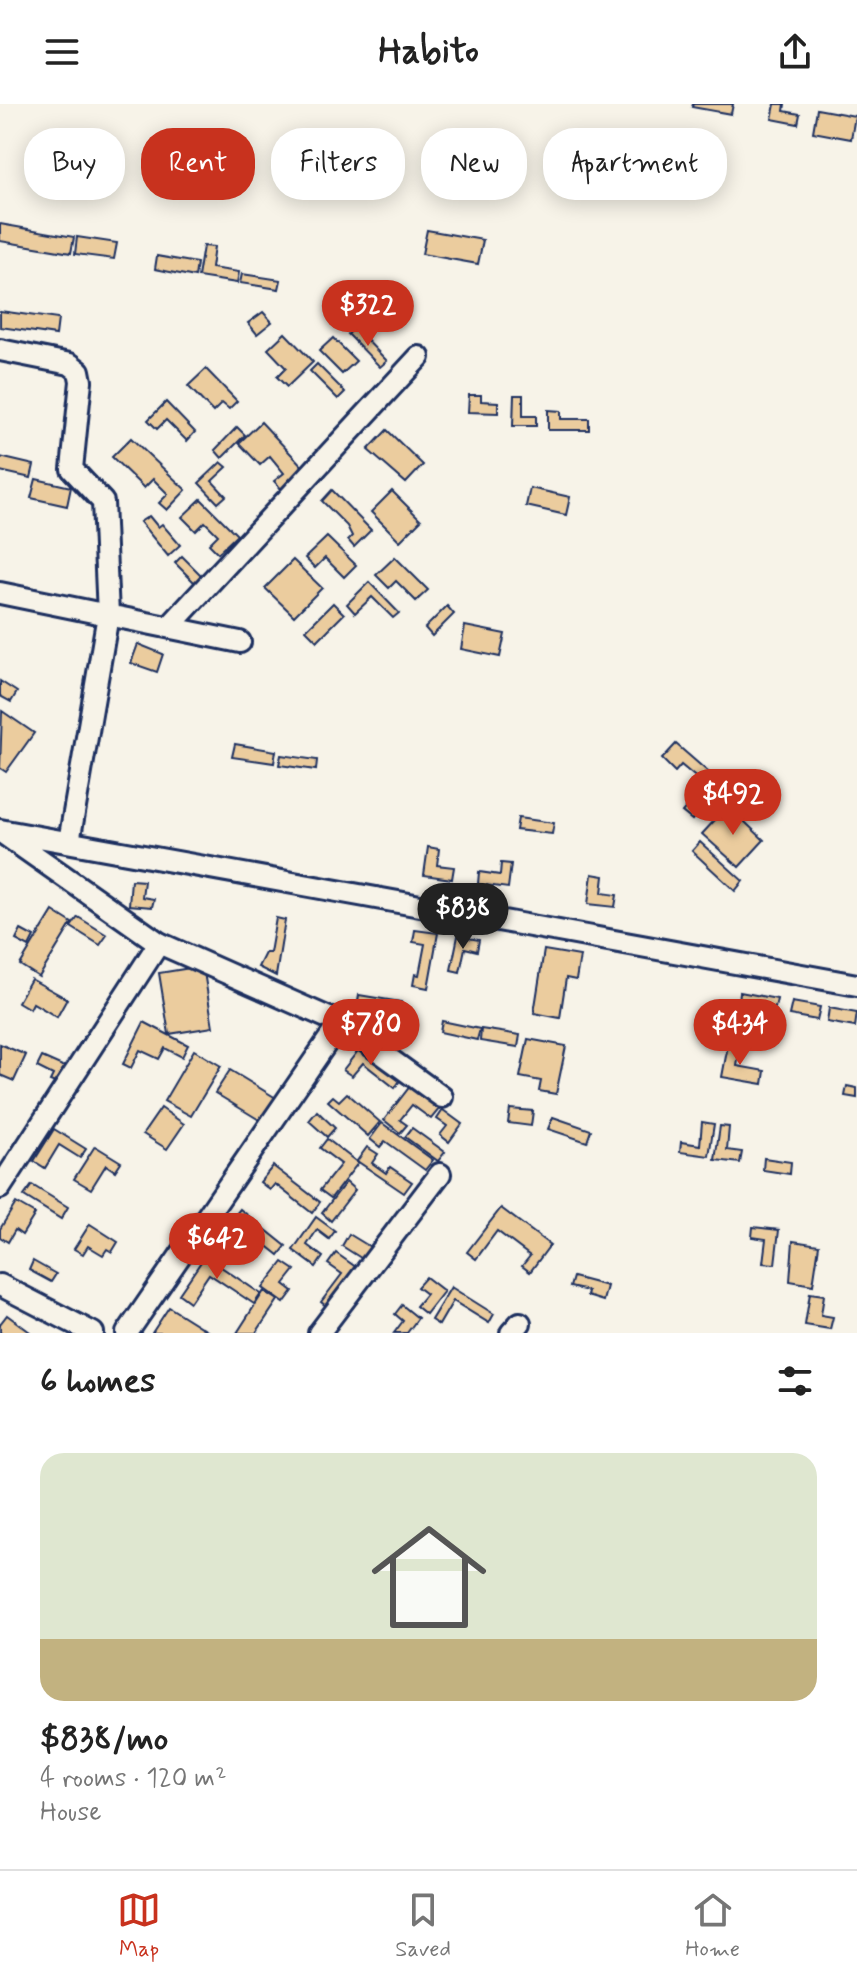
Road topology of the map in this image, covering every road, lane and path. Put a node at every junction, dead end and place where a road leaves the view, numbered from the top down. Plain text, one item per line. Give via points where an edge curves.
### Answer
1 (0, 350) edge
2 (419, 357) dead end
3 (0, 593) edge
4 (108, 615) junction
5 (169, 627) junction
6 (240, 642) dead end
7 (0, 830) edge
8 (69, 842) junction
9 (159, 943) junction
10 (857, 985) edge
11 (340, 1023) junction
12 (442, 1097) dead end
13 (440, 1174) dead end
14 (0, 1188) edge
15 (1, 1290) edge
16 (93, 1333) edge
17 (127, 1333) edge
18 (319, 1333) edge

1 - 4 street via 70,364 79,371 72,469 103,502
2 - 5 street
3 - 4 street
4 - 5 street
4 - 8 street
5 - 6 street
7 - 8 street
7 - 9 street
8 - 10 street
9 - 11 street
9 - 14 street
11 - 12 street
11 - 17 street
13 - 18 street
15 - 16 street

